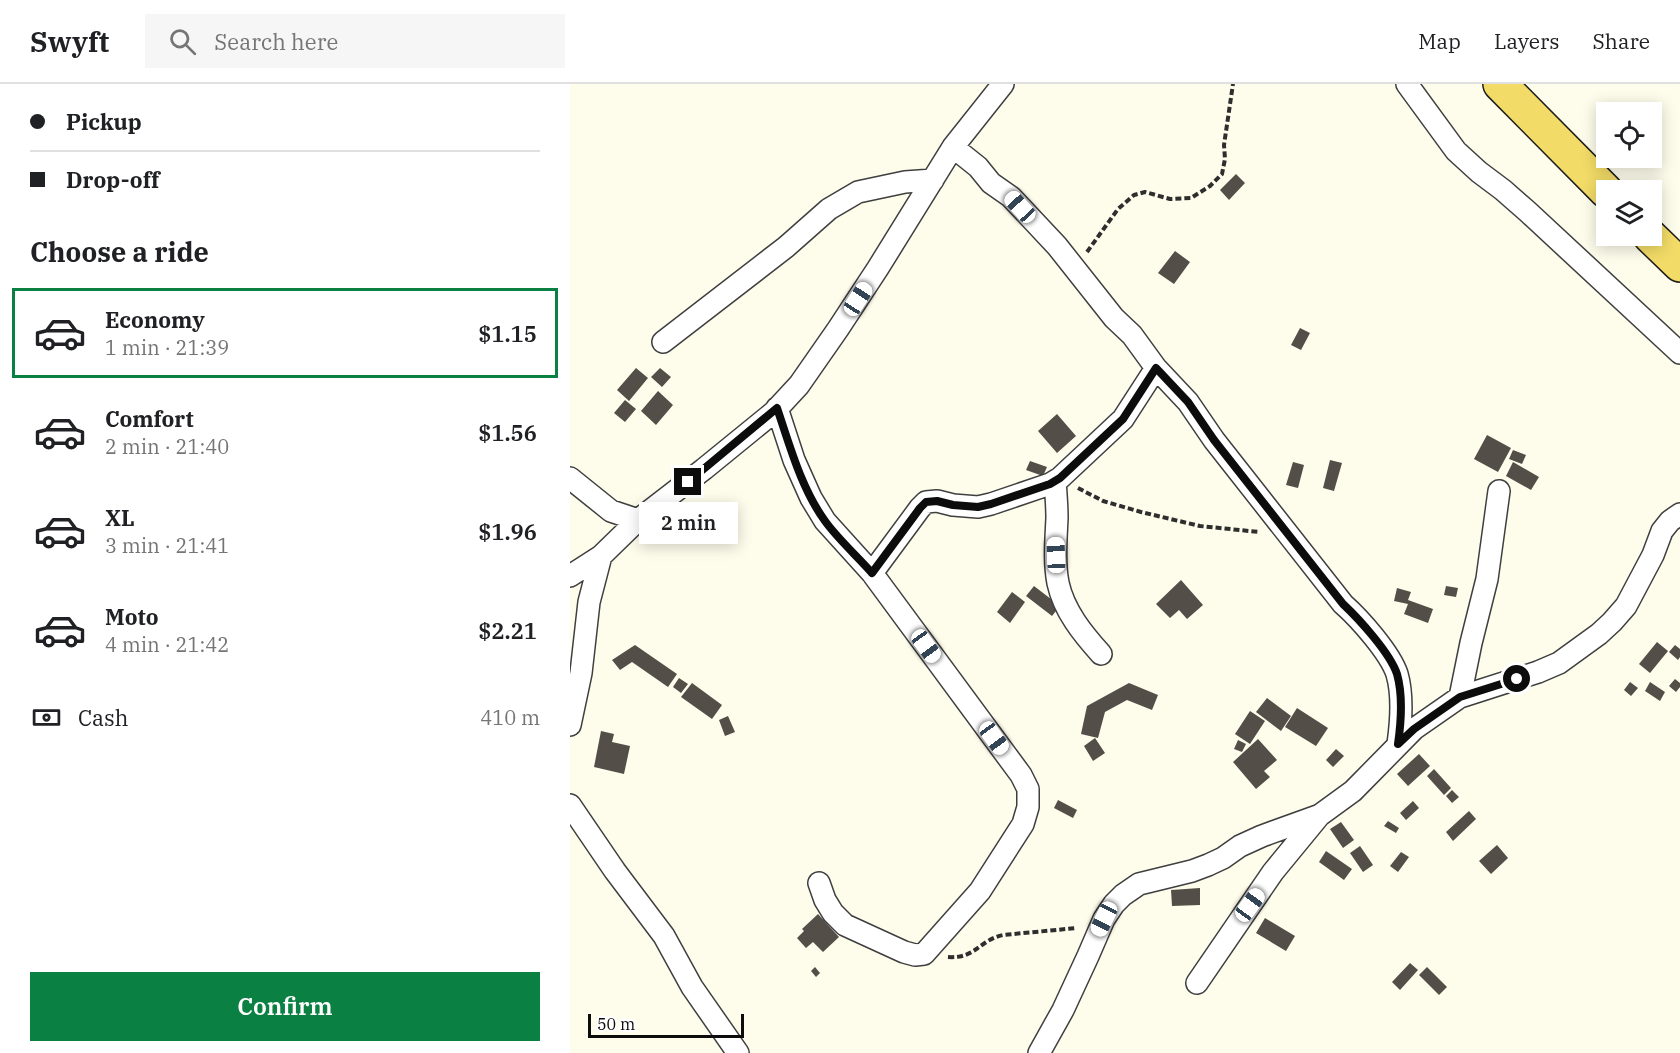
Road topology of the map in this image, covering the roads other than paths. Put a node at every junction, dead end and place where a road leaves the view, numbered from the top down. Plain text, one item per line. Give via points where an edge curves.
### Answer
1 (1003, 84) edge
2 (1407, 84) edge
3 (1500, 84) edge
4 (953, 147) junction
5 (933, 180) junction
6 (1596, 181) edge
7 (1660, 246) edge
8 (1680, 265) edge
9 (663, 342) dead end
10 (1680, 353) edge
11 (1156, 368) junction
12 (777, 408) junction
13 (570, 478) edge
14 (1058, 480) junction
15 (1499, 491) dead end
16 (1680, 514) edge
17 (638, 520) junction
18 (601, 556) junction
19 (872, 573) junction
20 (570, 576) edge
21 (1101, 654) dead end
22 (1460, 697) junction
23 (570, 725) edge
24 (1398, 744) junction
25 (570, 805) edge
26 (1320, 815) junction
27 (819, 883) dead end
28 (1197, 982) dead end
29 (738, 1053) edge
30 (1039, 1053) edge

1 - 4 street
2 - 10 street via 1456,151
3 - 6 main road
4 - 5 street
4 - 11 street via 1011,197 1057,246
5 - 9 street via 858,192 829,209
5 - 12 street via 838,329 799,385
7 - 8 main road
11 - 14 street via 1123,419
11 - 24 street via 1188,402 1389,660 1397,674 1401,722
12 - 17 street
12 - 19 street via 794,460 816,506
13 - 17 street via 611,510
14 - 19 street via 978,507 926,502
14 - 21 street via 1059,585 1075,621
15 - 22 street via 1487,579
16 - 22 street via 1662,531 1626,606 1599,634 1559,663
17 - 18 street
18 - 20 street
18 - 23 street via 589,602
19 - 27 street via 1021,775 1028,789 1028,807 1023,824 980,891 924,954 904,952 845,925 833,913
22 - 24 street
24 - 26 street via 1353,791
25 - 29 street via 664,936 692,987
26 - 28 street via 1273,872
26 - 30 street via 1262,836 1200,868 1139,884 1123,895 1104,919

